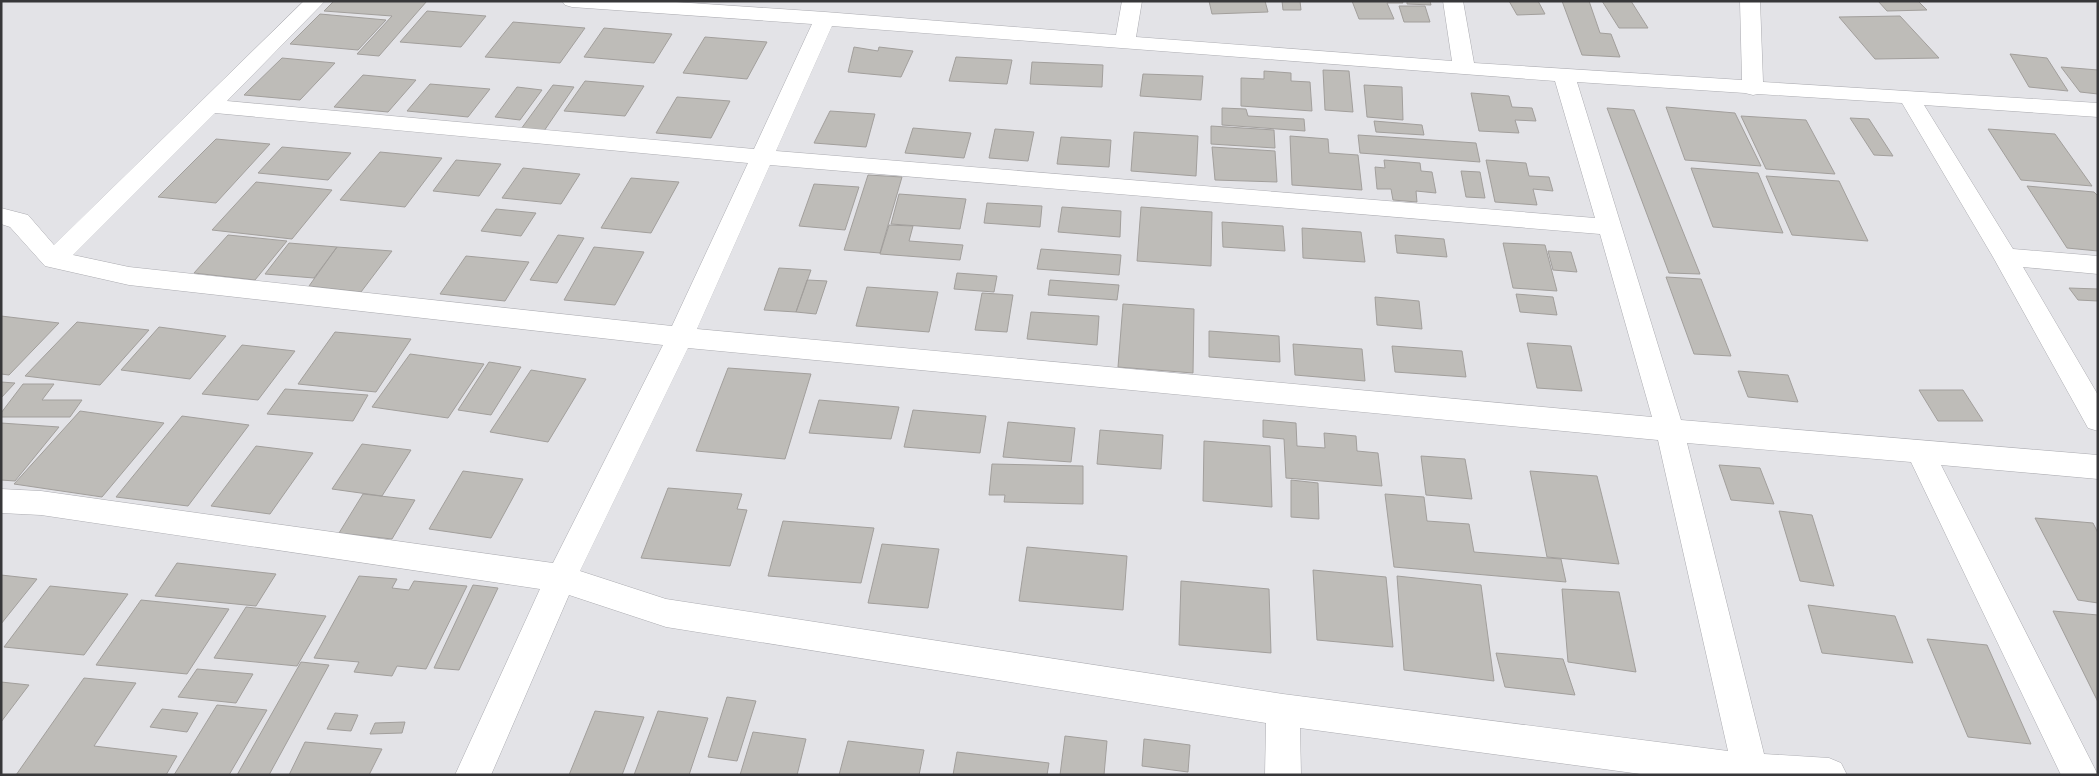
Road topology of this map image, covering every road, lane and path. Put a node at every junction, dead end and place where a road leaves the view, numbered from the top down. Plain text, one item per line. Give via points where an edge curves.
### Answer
1 (315, 1) edge
2 (572, 1) edge
3 (1132, 1) edge
4 (1453, 1) edge
5 (1750, 1) edge
6 (825, 18) junction
7 (1125, 41) junction
8 (1464, 68) junction
9 (1564, 74) junction
10 (1753, 89) junction
11 (1908, 96) junction
12 (209, 106) junction
13 (2098, 110) edge
14 (762, 157) junction
15 (1, 216) edge
16 (1609, 227) junction
17 (2005, 257) junction
18 (54, 260) junction
19 (2098, 265) edge
20 (680, 337) junction
21 (2098, 420) edge
22 (1670, 430) junction
23 (1918, 450) junction
24 (2098, 467) edge
25 (1, 501) edge
26 (561, 578) junction
27 (1283, 710) junction
28 (1750, 771) junction
29 (473, 775) edge
30 (1283, 775) edge
31 (1829, 775) edge
32 (2080, 775) edge

1 - 12 street
2 - 6 street
3 - 7 street
4 - 8 street
5 - 10 street
6 - 7 street
6 - 14 street
7 - 8 street
8 - 9 street
9 - 10 street
9 - 16 street
10 - 11 street
11 - 13 street
11 - 17 street
12 - 14 street
12 - 18 street
14 - 16 street
14 - 20 street
15 - 18 street via 19,221
16 - 22 street
17 - 19 street
17 - 21 street
18 - 20 street via 129,276
20 - 22 street
20 - 26 street
22 - 23 street
22 - 28 street
23 - 24 street
23 - 32 street
25 - 26 street via 41,503
26 - 27 street via 666,613
26 - 29 street
27 - 28 street
27 - 30 street
28 - 31 street

